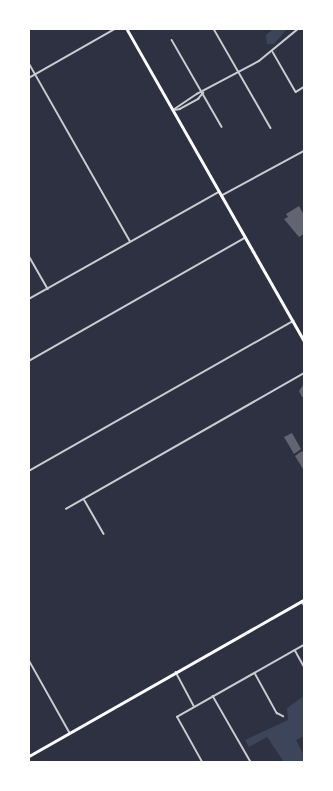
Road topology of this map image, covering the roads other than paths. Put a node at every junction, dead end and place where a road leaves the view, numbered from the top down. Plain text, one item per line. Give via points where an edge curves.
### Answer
1 (115, 29) edge
2 (126, 29) edge
3 (214, 29) edge
4 (298, 29) edge
5 (172, 40) dead end
6 (273, 52) junction
7 (29, 63) edge
8 (240, 73) junction
9 (35, 74) junction
10 (29, 78) edge
11 (304, 87) edge
12 (203, 93) junction
13 (173, 110) junction
14 (222, 126) dead end
15 (271, 128) dead end
16 (304, 151) edge
17 (219, 192) junction
18 (221, 196) junction
19 (245, 238) junction
20 (130, 241) junction
21 (29, 256) edge
22 (48, 289) junction
23 (29, 299) edge
24 (293, 321) junction
25 (304, 340) edge
26 (29, 361) edge
27 (304, 373) edge
28 (29, 471) edge
29 (84, 499) junction
30 (66, 509) dead end
31 (104, 534) dead end
32 (303, 600) edge
33 (304, 605) edge
34 (304, 645) edge
35 (295, 650) junction
36 (29, 660) edge
37 (304, 666) edge
38 (176, 672) junction
39 (255, 673) junction
40 (213, 696) junction
41 (194, 707) junction
42 (283, 716) dead end
43 (70, 733) junction
44 (29, 756) edge
45 (202, 762) edge
46 (251, 762) edge

1 - 9 street
2 - 13 main road
3 - 8 street
4 - 6 street
5 - 12 street
6 - 8 street
6 - 11 street via 296,92
7 - 9 street
8 - 12 street
8 - 15 street
9 - 10 street
9 - 20 street
12 - 13 street via 186,100
12 - 13 street via 180,109
12 - 14 street
13 - 17 main road
16 - 18 street
17 - 18 main road
17 - 20 street
18 - 19 main road
19 - 24 main road
19 - 26 street
20 - 22 street
21 - 22 street
22 - 23 street
24 - 25 main road
24 - 28 street
27 - 29 street
29 - 30 street
29 - 31 street
32 - 33 street
32 - 38 main road
34 - 35 street
35 - 37 street
35 - 39 street
36 - 43 street
38 - 41 street
38 - 43 main road
39 - 40 street
39 - 42 street via 277,712
40 - 41 street
40 - 46 street
41 - 45 street via 177,717
43 - 44 main road

